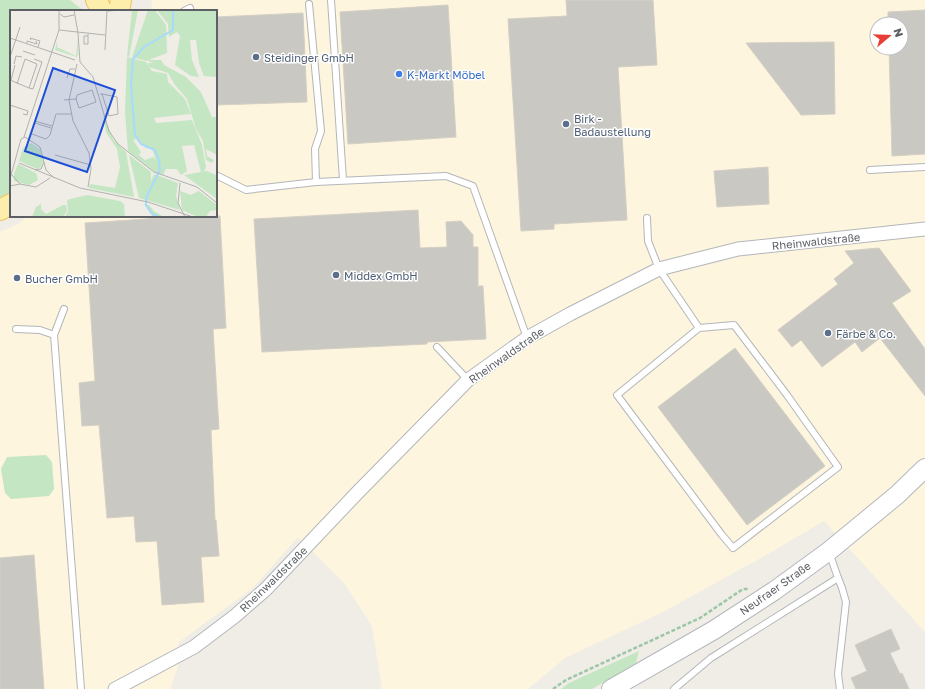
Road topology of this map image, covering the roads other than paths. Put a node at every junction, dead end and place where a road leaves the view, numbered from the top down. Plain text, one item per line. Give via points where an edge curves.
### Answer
1 (96, 0) edge
2 (121, 0) edge
3 (331, 0) edge
4 (309, 4) dead end
5 (101, 10) edge
6 (119, 10) edge
7 (925, 167) edge
8 (870, 170) dead end
9 (217, 176) edge
10 (343, 180) junction
11 (316, 182) junction
12 (10, 205) edge
13 (0, 210) edge
14 (647, 218) dead end
15 (925, 229) edge
16 (659, 269) junction
17 (64, 309) dead end
18 (699, 328) junction
19 (16, 329) dead end
20 (54, 335) junction
21 (527, 338) junction
22 (437, 347) dead end
23 (468, 380) junction
24 (925, 468) edge
25 (829, 551) junction
26 (838, 578) junction
27 (81, 689) edge
28 (115, 689) edge
29 (611, 689) edge
30 (674, 689) edge
31 (840, 689) edge

1 - 5 main road
2 - 6 main road
3 - 10 lane
4 - 11 lane via 320,131 315,149
7 - 8 lane
9 - 11 lane via 246,190
10 - 11 lane
10 - 21 lane via 446,176 473,186
12 - 13 main road
14 - 16 lane via 648,241
15 - 16 street, Rheinwaldstraße via 738,249
16 - 18 lane
16 - 21 street, Rheinwaldstraße
17 - 20 lane
18 - 18 lane via 734,325 838,467 733,548 616,395
19 - 20 lane via 40,330
20 - 27 lane
21 - 23 street, Rheinwaldstraße
22 - 23 lane
23 - 28 street, Rheinwaldstraße via 266,589 236,616 194,647
24 - 25 street, Neufraer Straße via 897,495
25 - 26 lane
25 - 29 street, Neufraer Straße via 714,630
26 - 30 lane via 711,658
26 - 31 lane via 846,602 838,674

